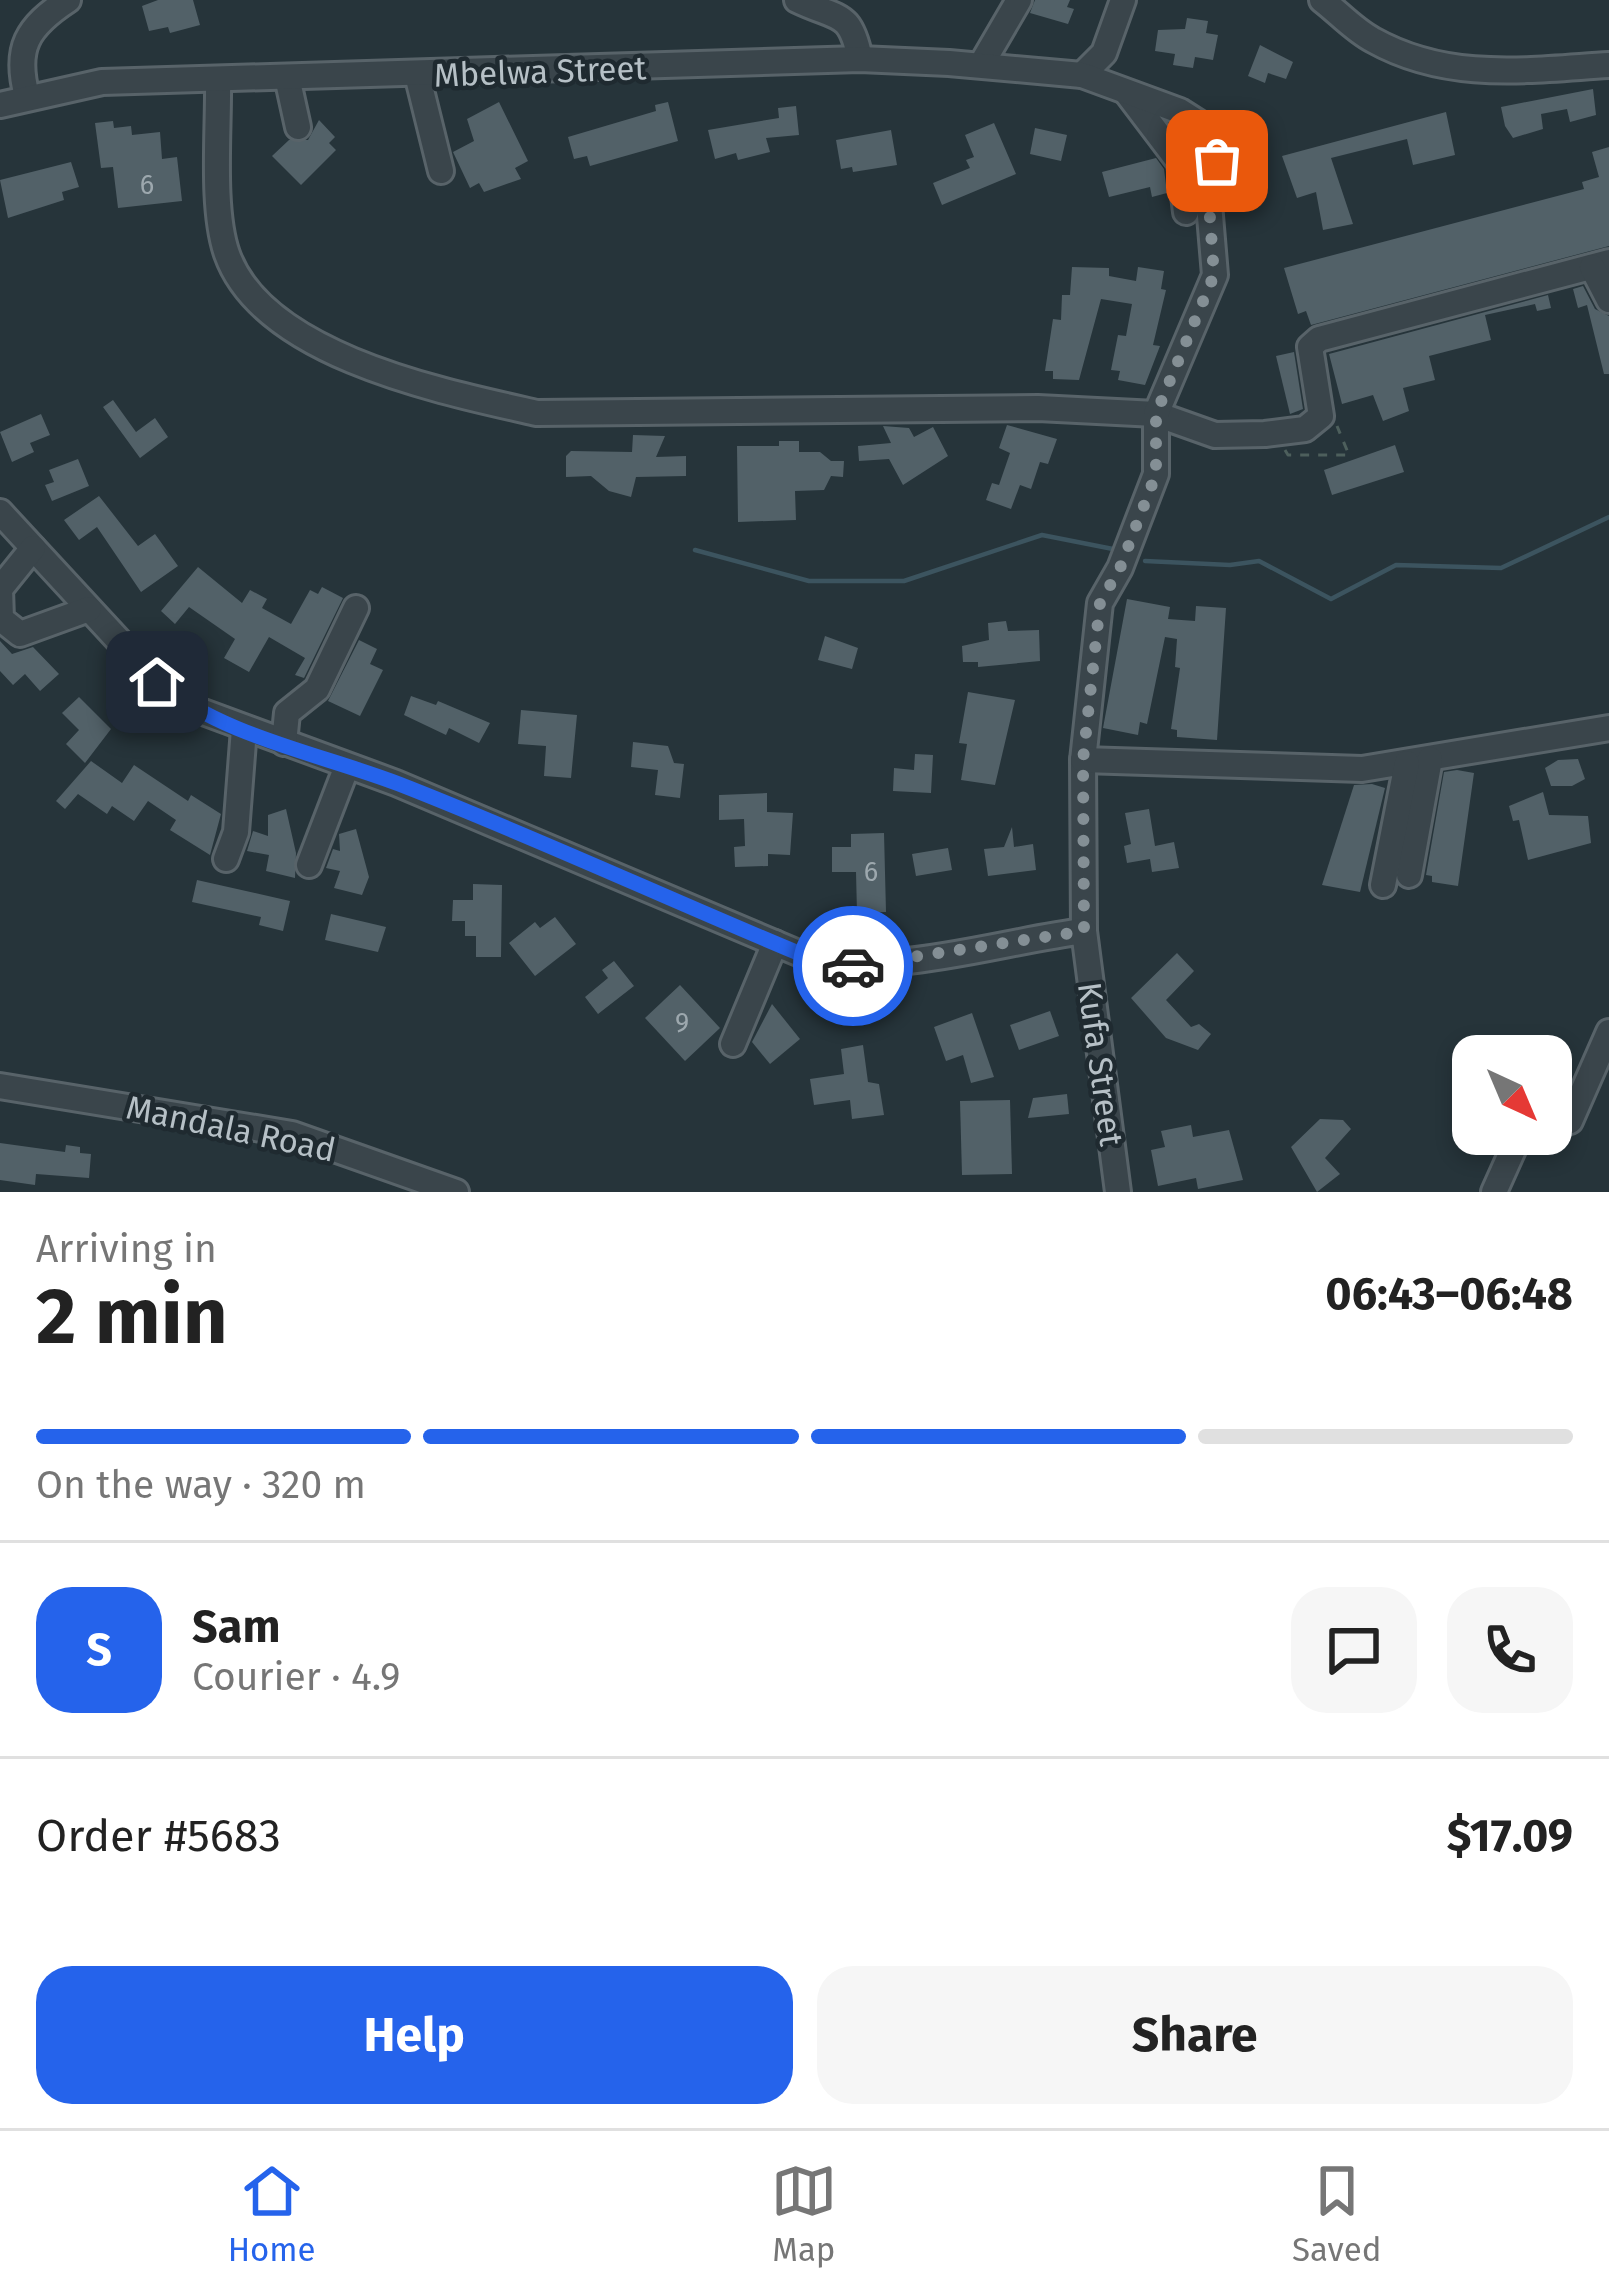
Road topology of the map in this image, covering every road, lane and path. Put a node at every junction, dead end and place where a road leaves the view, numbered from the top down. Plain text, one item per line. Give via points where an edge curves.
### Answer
1 (68, 0) edge
2 (797, 0) edge
3 (1018, 0) edge
4 (1123, 0) edge
5 (1322, 0) edge
6 (860, 59) junction
7 (981, 65) junction
8 (1609, 65) edge
9 (417, 74) junction
10 (1082, 75) junction
11 (287, 77) junction
12 (218, 79) junction
13 (1126, 91) junction
14 (27, 96) junction
15 (0, 105) edge
16 (298, 127) dead end
17 (441, 171) dead end
18 (1186, 212) dead end
19 (1600, 264) edge
20 (1609, 300) edge
21 (1156, 414) junction
22 (0, 512) edge
23 (33, 548) junction
24 (356, 608) dead end
25 (89, 609) junction
26 (1609, 728) edge
27 (244, 729) junction
28 (284, 743) junction
29 (1083, 760) junction
30 (1419, 760) junction
31 (347, 766) junction
32 (226, 859) dead end
33 (309, 865) dead end
34 (1409, 875) dead end
35 (1382, 885) dead end
36 (1084, 931) junction
37 (775, 943) junction
38 (1609, 1032) edge
39 (733, 1044) dead end
40 (0, 1086) edge
41 (1572, 1119) edge
42 (1511, 1155) edge
43 (456, 1192) edge
44 (1118, 1192) edge
45 (1494, 1192) edge

1 - 14 street via 25,36 20,68
2 - 6 street via 847,20
3 - 7 street
4 - 10 street via 1104,53
5 - 8 street via 1367,37 1449,70
6 - 7 street, Mbelwa Street
6 - 9 street, Mbelwa Street
7 - 10 street, Mbelwa Street
9 - 11 street, Mbelwa Street
9 - 17 street
10 - 13 street, Mbelwa Street
11 - 12 street, Mbelwa Street
11 - 16 street
12 - 14 street, Mbelwa Street via 102,82
12 - 21 street via 226,253 245,287 327,351 537,413 966,407
13 - 18 street via 1180,163
13 - 21 street, Mbelwa Street via 1202,125 1217,161 1209,204 1214,275
14 - 15 street, Mbelwa Street
19 - 20 street
19 - 21 street via 1319,339 1310,347 1323,404 1305,429 1215,435
21 - 29 street, Kufa Street via 1156,474 1100,603
22 - 23 street
23 - 25 street
23 - 25 street via 0,589 1,619 20,634
24 - 28 street via 317,689 287,712
25 - 27 street via 187,706
26 - 30 street
27 - 28 street
27 - 32 street via 236,832
28 - 31 street
29 - 30 street via 1361,769
29 - 36 street, Kufa Street
30 - 34 street
30 - 35 street
31 - 33 street
31 - 37 street
36 - 37 street via 877,965 839,966
36 - 44 street, Kufa Street
37 - 39 street
38 - 41 street
40 - 43 street, Mandala Road via 292,1134
42 - 45 street

